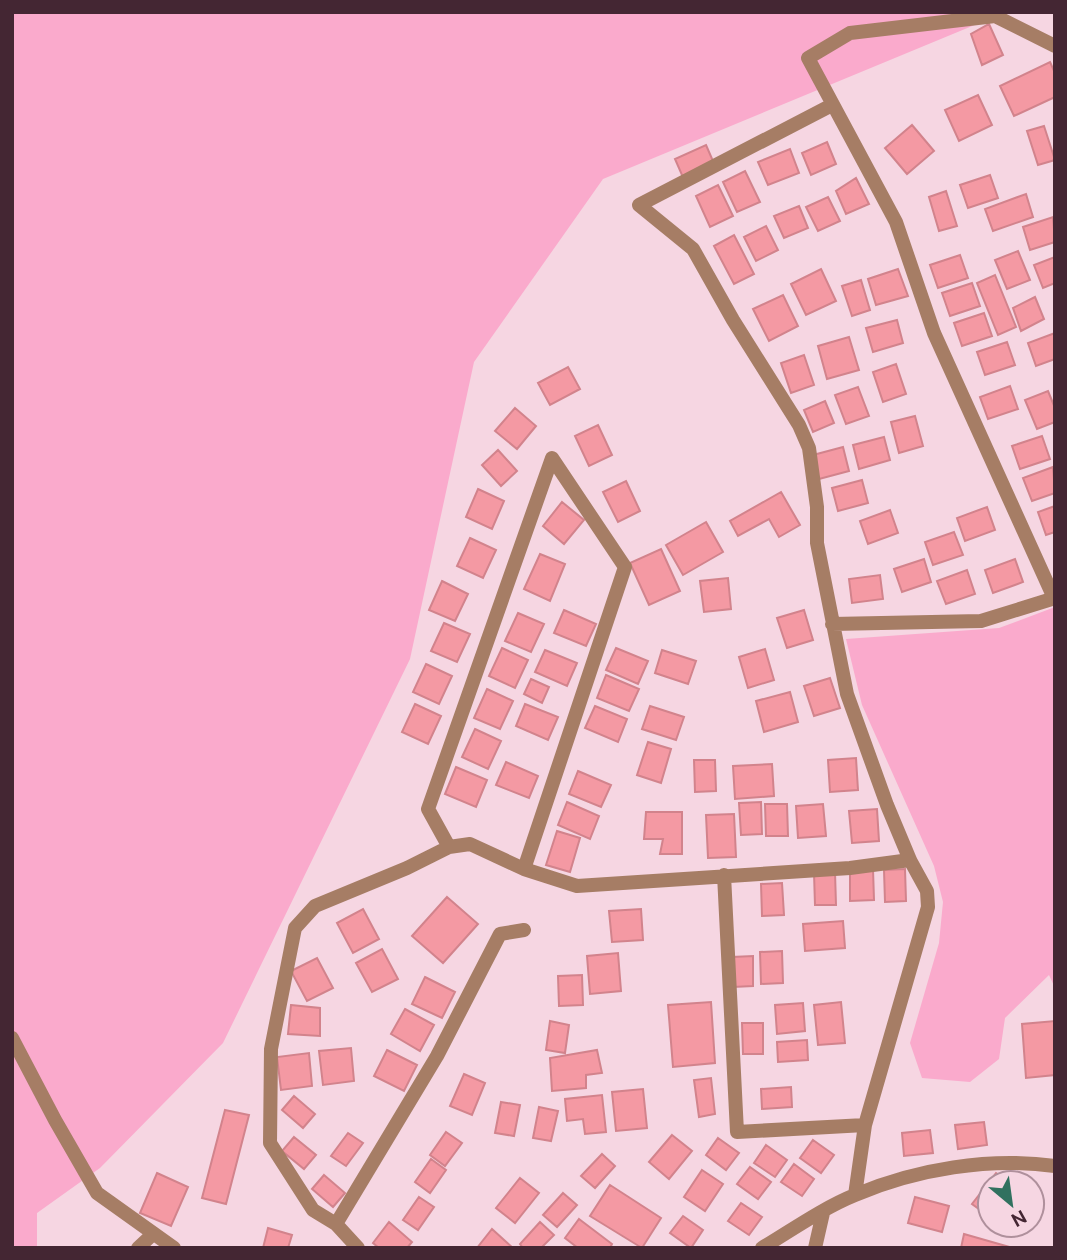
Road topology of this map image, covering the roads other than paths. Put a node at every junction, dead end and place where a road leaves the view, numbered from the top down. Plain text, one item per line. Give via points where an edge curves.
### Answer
1 (1055, 46) edge
2 (832, 105) junction
3 (1055, 598) edge
4 (832, 624) junction
5 (449, 847) junction
6 (909, 860) junction
7 (524, 870) junction
8 (724, 875) junction
9 (524, 930) dead end
10 (12, 1038) edge
11 (18, 1062) edge
12 (865, 1125) junction
13 (1055, 1166) edge
14 (855, 1195) junction
15 (823, 1213) junction
16 (336, 1224) junction
17 (153, 1234) junction
18 (138, 1248) edge
19 (174, 1248) edge
20 (358, 1248) edge
21 (762, 1248) edge
22 (815, 1248) edge

1 - 2 street via 995,16 850,33 808,58
2 - 3 street via 896,222 934,332
2 - 4 street via 639,205 693,249 799,425 809,449 817,543
3 - 4 street via 981,621
4 - 6 street via 847,694
5 - 7 street via 470,844
5 - 7 street via 428,809 552,458 625,566
5 - 16 street via 315,906 295,928 271,1049 270,1143 313,1210
6 - 8 street
6 - 12 street via 927,891 928,907
7 - 8 street via 577,886
8 - 12 street via 737,1132
9 - 16 street via 500,934 437,1056
10 - 11 street
11 - 17 street via 97,1193
12 - 14 street
13 - 14 street via 1026,1162 970,1165
14 - 15 street
15 - 21 street
15 - 22 street
16 - 20 street
17 - 18 street
17 - 19 street

